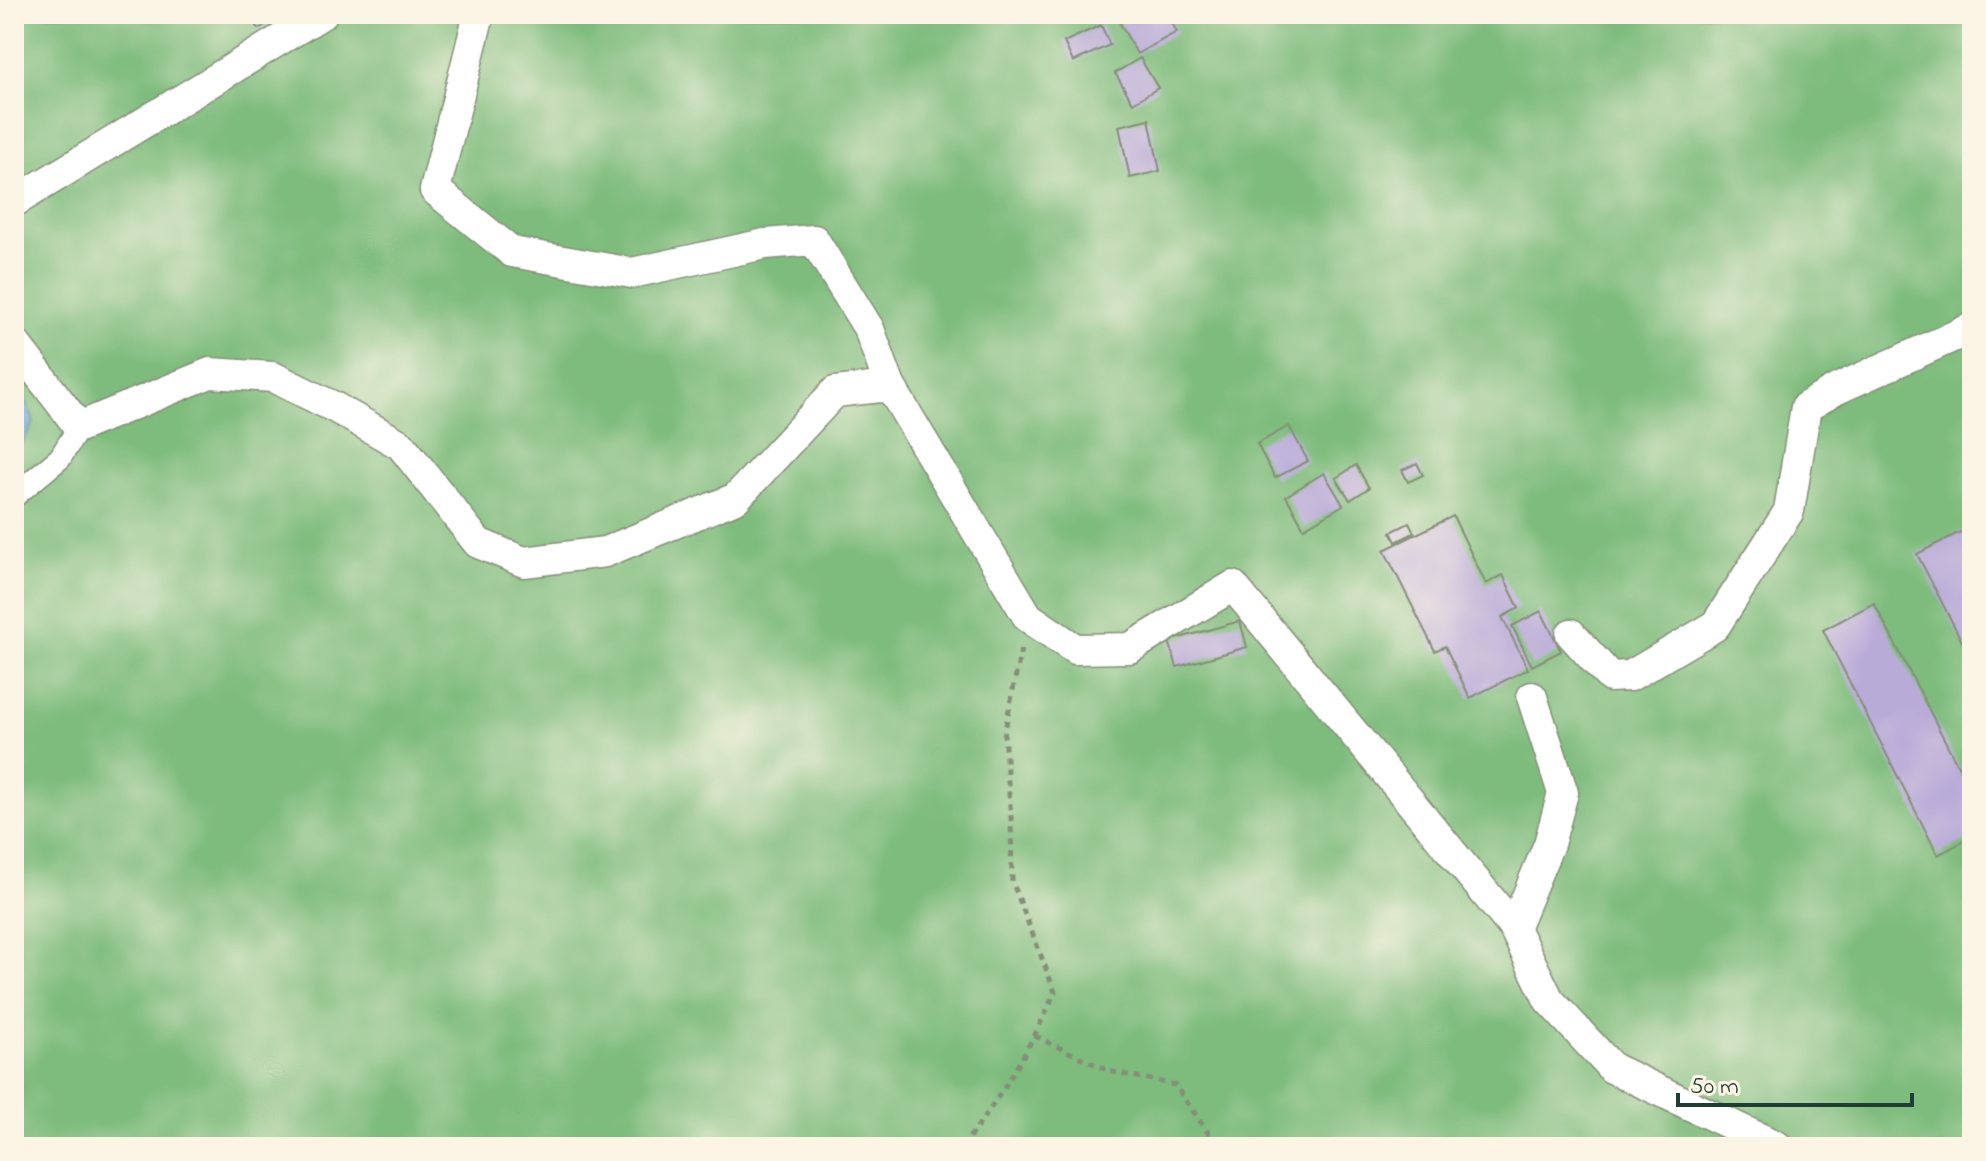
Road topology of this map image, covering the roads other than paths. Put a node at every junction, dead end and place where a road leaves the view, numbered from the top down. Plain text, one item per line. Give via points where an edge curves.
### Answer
1 (322, 14) edge
2 (479, 14) edge
3 (14, 202) edge
4 (1972, 328) edge
5 (14, 342) edge
6 (890, 386) junction
7 (79, 427) junction
8 (14, 496) edge
9 (1571, 634) dead end
10 (1532, 697) dead end
11 (1514, 928) junction
12 (1778, 1147) edge

1 - 3 street
2 - 6 street via 435,190 512,252 632,273 765,244 814,240 869,329
4 - 9 street via 1806,407 1789,511 1715,626 1630,676 1610,677
5 - 7 street
6 - 7 street via 835,392 736,498 605,552 524,562 478,543 401,445 273,377 210,373
6 - 11 street via 1028,617 1075,649 1130,648 1233,586
7 - 8 street via 60,458
10 - 11 street via 1563,793 1549,844
11 - 12 street via 1549,1000 1612,1068

